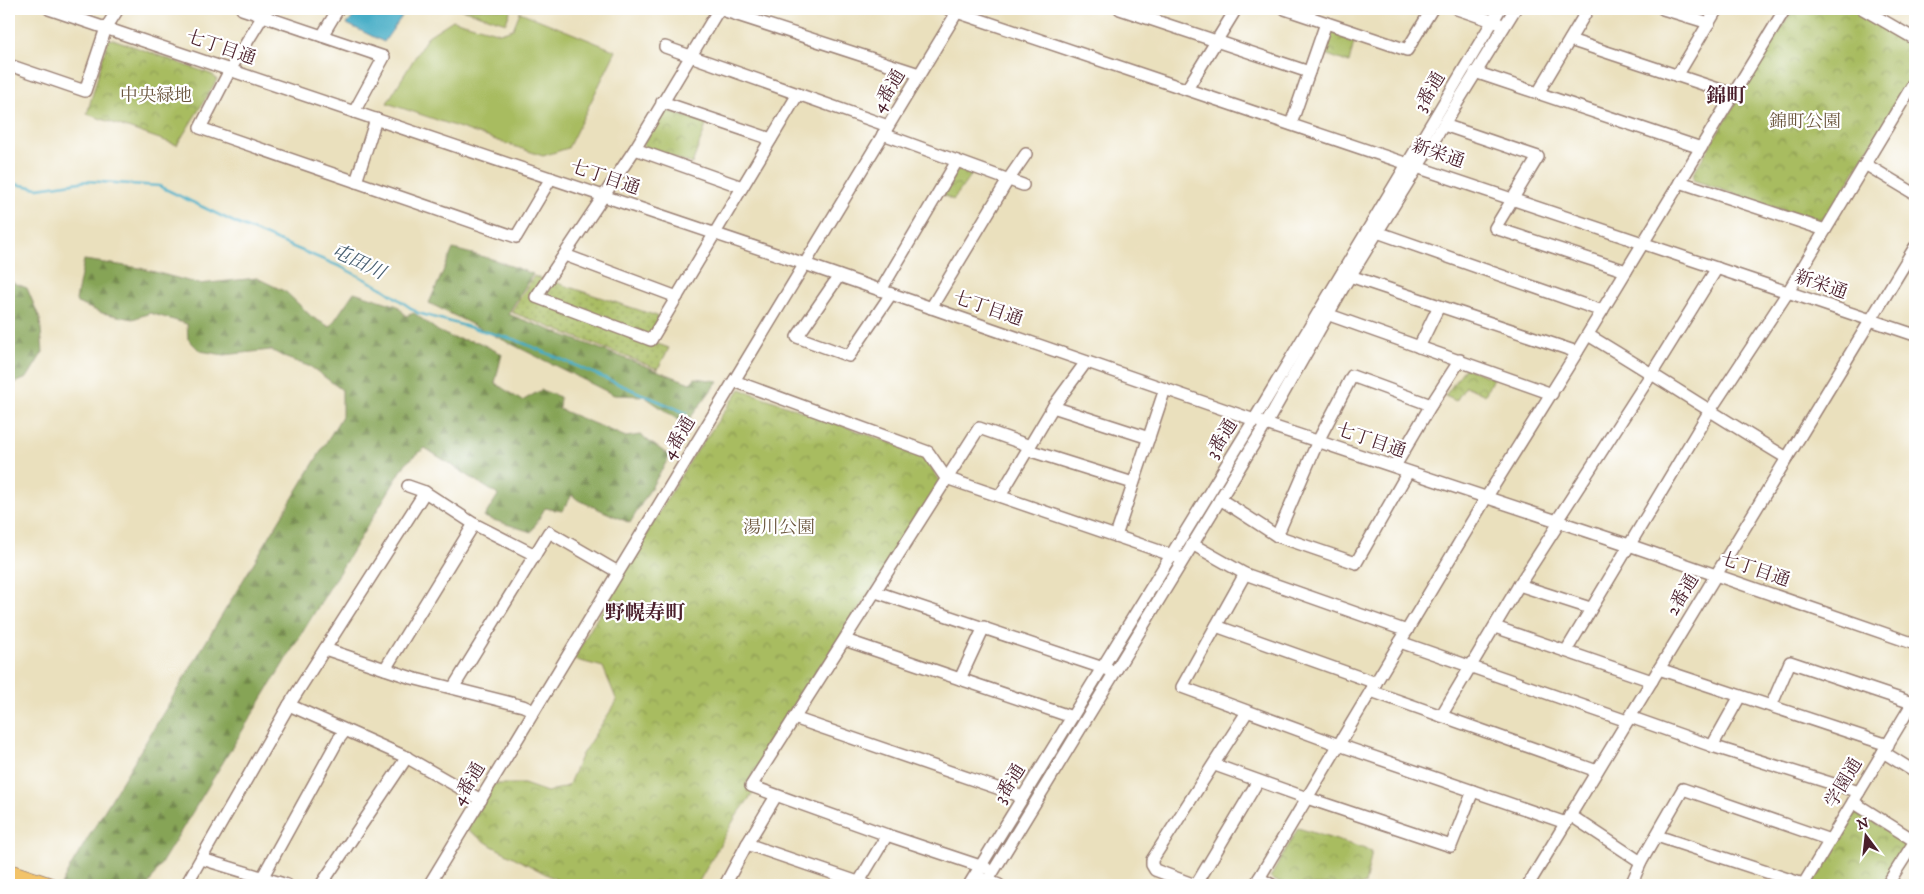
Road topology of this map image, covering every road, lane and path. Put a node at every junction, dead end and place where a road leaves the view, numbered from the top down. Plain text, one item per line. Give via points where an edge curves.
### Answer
1 (49, 9) edge
2 (118, 9) edge
3 (242, 9) edge
4 (338, 9) edge
5 (719, 9) edge
6 (1120, 9) edge
7 (1236, 9) edge
8 (1285, 9) edge
9 (1432, 9) edge
10 (1458, 9) edge
11 (1500, 9) edge
12 (1515, 9) edge
13 (1588, 9) edge
14 (1663, 9) edge
15 (1717, 9) edge
16 (1785, 9) edge
17 (955, 10) edge
18 (1867, 10) edge
19 (265, 12) edge
20 (1493, 21) junction
21 (1326, 23) junction
22 (1709, 23) junction
23 (1504, 26) junction
24 (106, 28) junction
25 (322, 36) junction
26 (1915, 39) edge
27 (1570, 40) junction
28 (1216, 41) junction
29 (665, 47) dead end
30 (691, 55) junction
31 (9, 65) edge
32 (230, 70) junction
33 (1309, 72) junction
34 (1476, 72) junction
35 (919, 74) junction
36 (1677, 76) junction
37 (1915, 81) edge
38 (1187, 89) junction
39 (1538, 93) junction
40 (798, 94) junction
41 (1733, 94) junction
42 (662, 102) junction
43 (354, 112) junction
44 (376, 119) junction
45 (1291, 124) junction
46 (1444, 125) junction
47 (886, 130) junction
48 (771, 139) junction
49 (1701, 148) junction
50 (635, 149) junction
51 (1026, 154) dead end
52 (957, 161) junction
53 (1413, 164) junction
54 (1865, 164) junction
55 (551, 178) junction
56 (1008, 180) junction
57 (356, 182) junction
58 (1680, 182) junction
59 (1023, 185) dead end
60 (742, 186) junction
61 (1915, 194) edge
62 (604, 197) junction
63 (1513, 198) junction
64 (1825, 230) junction
65 (1377, 232) junction
66 (714, 233) junction
67 (1644, 243) junction
68 (1915, 247) edge
69 (565, 255) junction
70 (805, 264) junction
71 (1717, 268) junction
72 (1626, 271) junction
73 (839, 276) junction
74 (1350, 276) junction
75 (886, 292) junction
76 (1788, 292) junction
77 (677, 297) junction
78 (1439, 306) junction
79 (931, 308) junction
80 (1602, 311) junction
81 (1324, 313) junction
82 (1871, 320) junction
83 (1588, 335) junction
84 (1915, 335) edge
85 (1419, 346) junction
86 (1577, 352) junction
87 (1460, 360) junction
88 (1086, 362) junction
89 (1652, 373) junction
90 (734, 380) junction
91 (1165, 389) junction
92 (1552, 394) junction
93 (1431, 405) junction
94 (1053, 407) junction
95 (1709, 412) junction
96 (1254, 420) junction
97 (1266, 424) junction
98 (1149, 438) junction
99 (1318, 441) junction
100 (1029, 448) junction
101 (1787, 458) junction
102 (1396, 466) junction
103 (1408, 472) junction
104 (946, 478) junction
105 (1133, 484) junction
106 (408, 486) dead end
107 (425, 492) junction
108 (1000, 496) junction
109 (1486, 498) junction
110 (1220, 499) junction
111 (1558, 522) junction
112 (474, 524) junction
113 (1116, 536) junction
114 (1277, 536) junction
115 (1192, 544) junction
116 (1629, 545) junction
117 (536, 555) junction
118 (1171, 555) junction
119 (1183, 559) junction
120 (618, 572) junction
121 (1245, 574) junction
122 (1716, 575) junction
123 (1519, 585) junction
124 (876, 592) junction
125 (1590, 608) junction
126 (1216, 626) junction
127 (984, 627) junction
128 (1495, 627) junction
129 (1407, 631) junction
130 (845, 640) junction
131 (1400, 642) junction
132 (1915, 644) edge
133 (324, 649) junction
134 (1566, 651) junction
135 (1470, 666) junction
136 (1102, 667) junction
137 (385, 669) junction
138 (1659, 669) junction
139 (1114, 671) junction
140 (960, 679) junction
141 (1652, 681) junction
142 (1374, 687) junction
143 (453, 688) junction
144 (1740, 696) junction
145 (1915, 702) edge
146 (289, 705) junction
147 (1771, 706) junction
148 (534, 711) junction
149 (1247, 712) junction
150 (1441, 716) junction
151 (1072, 717) junction
152 (794, 718) junction
153 (1629, 719) junction
154 (345, 731) junction
155 (1339, 745) junction
156 (1712, 746) junction
157 (1886, 748) junction
158 (407, 757) junction
159 (1215, 765) junction
160 (1597, 771) junction
161 (1915, 772) edge
162 (1258, 780) junction
163 (1473, 791) junction
164 (1859, 792) junction
165 (776, 796) junction
166 (1023, 797) junction
167 (1307, 798) junction
168 (481, 800) junction
169 (1853, 802) junction
170 (1568, 819) junction
171 (887, 835) junction
172 (1657, 836) junction
173 (1830, 840) junction
174 (1915, 841) edge
175 (747, 844) junction
176 (202, 858) junction
177 (1641, 862) junction
178 (981, 865) junction
179 (9, 871) edge
180 (262, 878) junction
181 (988, 879) edge
182 (972, 880) edge
183 (1257, 882) edge
184 (861, 884) edge
185 (1636, 884) edge
186 (51, 885) edge
187 (186, 885) edge
188 (287, 885) edge
189 (321, 885) edge
190 (429, 885) edge
191 (725, 885) edge
192 (999, 885) edge
193 (1195, 885) edge
194 (1272, 885) edge
195 (1528, 885) edge
196 (1803, 885) edge
197 (1887, 885) edge

1 - 24 street, 七丁目通
2 - 24 street
3 - 19 street
4 - 25 street
5 - 30 street
5 - 35 street
6 - 28 street
7 - 28 street
8 - 21 street
9 - 21 street via 1407,50
10 - 20 street
11 - 20 street, 3番通
12 - 23 street, 3番通
13 - 27 street
14 - 22 street
15 - 22 street
16 - 41 street
17 - 35 street, 4番通
17 - 38 street, 新栄通
18 - 26 street
19 - 25 street
19 - 32 street
20 - 23 street
20 - 53 street, 3番通
21 - 33 street
22 - 36 street
23 - 34 street, 3番通
24 - 31 street via 85,91
24 - 32 street, 七丁目通
25 - 43 street via 384,57
27 - 36 street
27 - 39 street
28 - 33 street
28 - 38 street
29 - 30 street
30 - 40 street
30 - 42 street
32 - 43 street, 七丁目通
32 - 57 street via 200,128
33 - 45 street
34 - 39 street
34 - 46 street, 3番通
35 - 47 street, 4番通
36 - 41 street
37 - 54 street
38 - 45 street, 新栄通
39 - 49 street
40 - 47 street
40 - 48 street
41 - 49 street
42 - 48 street
42 - 50 street
43 - 44 street, 七丁目通
44 - 55 street, 七丁目通
44 - 57 street
45 - 53 street, 新栄通
46 - 53 street, 3番通
46 - 63 street via 1538,157
47 - 52 street
47 - 70 street, 4番通
48 - 60 street
49 - 58 street
50 - 60 street
50 - 62 street
51 - 56 street
52 - 56 street
52 - 75 street
53 - 63 street, 新栄通
53 - 65 street, 3番通
53 - 81 street, 3番通
54 - 61 street
54 - 64 street
55 - 57 street via 516,237
55 - 62 street, 七丁目通
56 - 59 street
56 - 79 street
58 - 64 street
58 - 67 street
60 - 66 street
62 - 66 street, 七丁目通
62 - 69 street
63 - 67 street, 新栄通
63 - 72 street via 1495,228
64 - 76 street
65 - 74 street, 3番通
65 - 80 street
66 - 70 street, 七丁目通
66 - 77 street
67 - 71 street, 新栄通
67 - 72 street
68 - 82 street, 2番通
69 - 77 street
69 - 77 street via 536,297 651,340
70 - 73 street, 七丁目通
70 - 90 street, 4番通
71 - 76 street, 新栄通
71 - 89 street
72 - 80 street
73 - 75 street, 七丁目通
73 - 75 street via 797,337 849,356
74 - 78 street
74 - 81 street, 3番通
75 - 79 street, 七丁目通
76 - 82 street, 新栄通
76 - 95 street
78 - 85 street
78 - 86 street
79 - 88 street, 七丁目通
80 - 83 street
81 - 85 street
81 - 96 street, 3番通
81 - 97 street, 3番通
82 - 84 street, 新栄通
82 - 101 street, 2番通
83 - 86 street
83 - 89 street
85 - 87 street
86 - 92 street
87 - 92 street
87 - 93 street
88 - 91 street, 七丁目通
88 - 94 street
89 - 95 street
89 - 111 street
90 - 104 street via 928,452
90 - 120 street, 4番通
91 - 96 street, 七丁目通
91 - 98 street
92 - 109 street
93 - 99 street via 1352,376
93 - 102 street
94 - 98 street
94 - 100 street
95 - 101 street
95 - 116 street
96 - 97 street, 七丁目通
96 - 118 street, 3番通
97 - 99 street, 七丁目通
97 - 110 street, 3番通
98 - 105 street
99 - 102 street, 七丁目通
99 - 114 street
100 - 104 street via 979,428
100 - 105 street
100 - 108 street
101 - 122 street, 2番通
102 - 103 street, 七丁目通
103 - 109 street, 七丁目通
103 - 114 street via 1356,563
104 - 108 street
104 - 124 street
105 - 113 street
106 - 107 street
107 - 112 street
107 - 133 street
108 - 113 street
109 - 111 street, 七丁目通
109 - 129 street
110 - 114 street
110 - 115 street, 3番通
111 - 116 street, 七丁目通
111 - 123 street
112 - 117 street
112 - 137 street
113 - 118 street
115 - 119 street, 3番通
115 - 121 street
116 - 122 street, 七丁目通
116 - 125 street
117 - 120 street via 549,532
117 - 143 street
118 - 119 street
118 - 136 street, 3番通
119 - 139 street, 3番通
120 - 148 street, 4番通
121 - 126 street
121 - 129 street
122 - 132 street, 七丁目通
122 - 138 street, 2番通
123 - 125 street
123 - 128 street
124 - 127 street
124 - 130 street
125 - 134 street
126 - 142 street
126 - 149 street via 1182,687
127 - 136 street
127 - 140 street
128 - 134 street
128 - 135 street
129 - 131 street
130 - 140 street
130 - 152 street
131 - 135 street
131 - 142 street
133 - 137 street
133 - 146 street
134 - 141 street
135 - 150 street
135 - 153 street
136 - 139 street
136 - 151 street, 3番通
137 - 143 street
138 - 141 street, 2番通
138 - 144 street
139 - 181 street, 3番通
140 - 151 street
141 - 153 street, 2番通
142 - 150 street
142 - 155 street
143 - 148 street
144 - 147 street
144 - 156 street
145 - 147 street via 1790,662
145 - 157 street, 学園通
146 - 154 street
146 - 176 street
147 - 157 street
148 - 168 street, 4番通
149 - 155 street
149 - 159 street
150 - 160 street
151 - 166 street, 3番通
152 - 165 street via 751,786
152 - 166 street
153 - 156 street
153 - 160 street, 2番通
154 - 158 street
154 - 180 street
155 - 163 street
155 - 167 street
156 - 164 street
157 - 161 street
157 - 164 street, 学園通
158 - 168 street
158 - 189 street
159 - 162 street
159 - 193 street via 1152,860 1155,870
160 - 170 street, 2番通
162 - 167 street
162 - 193 street
163 - 167 street via 1451,846
163 - 170 street
164 - 169 street, 学園通
165 - 171 street
165 - 175 street
166 - 178 street, 3番通
167 - 183 street
168 - 190 street, 4番通
169 - 173 street, 学園通
169 - 174 street
170 - 177 street
170 - 195 street, 2番通
171 - 178 street
171 - 184 street
172 - 173 street via 1683,789
172 - 177 street
172 - 196 street
173 - 196 street, 学園通
174 - 197 street
175 - 184 street
175 - 191 street
176 - 180 street
176 - 187 street
177 - 185 street
178 - 181 street
178 - 182 street, 3番通
179 - 186 main road
180 - 188 street
181 - 182 street
181 - 192 street
183 - 194 street

